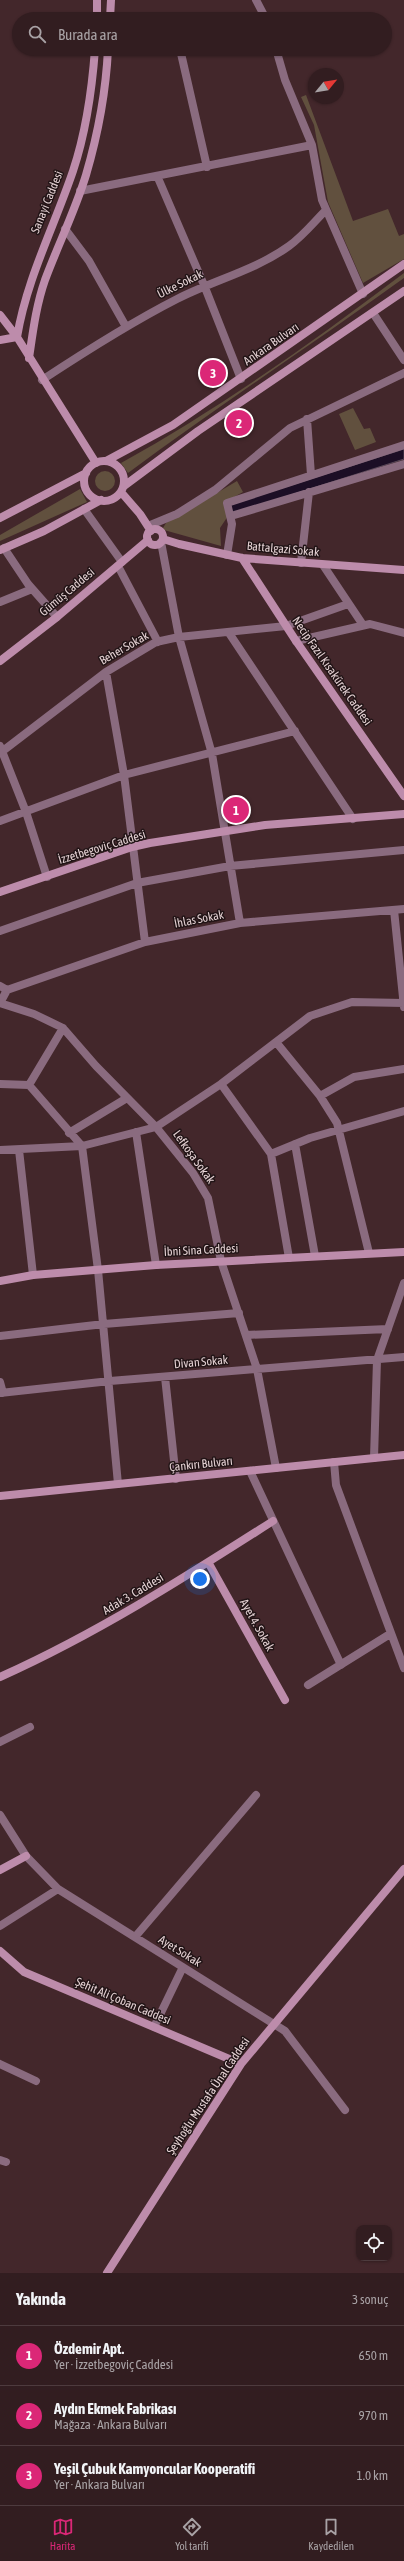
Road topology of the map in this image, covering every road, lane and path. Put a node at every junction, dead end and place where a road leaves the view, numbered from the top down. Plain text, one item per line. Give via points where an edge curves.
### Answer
1 (97, 0) edge
2 (111, 0) edge
3 (256, 0) edge
4 (97, 12) edge
5 (110, 12) edge
6 (262, 12) edge
7 (95, 56) edge
8 (107, 56) edge
9 (182, 56) edge
10 (278, 56) edge
11 (312, 145) junction
12 (207, 167) junction
13 (158, 178) junction
14 (80, 191) junction
15 (326, 210) junction
16 (65, 229) junction
17 (404, 264) edge
18 (204, 285) junction
19 (404, 291) edge
20 (363, 294) junction
21 (0, 315) edge
22 (375, 316) dead end
23 (126, 325) junction
24 (17, 337) junction
25 (0, 340) edge
26 (30, 358) junction
27 (404, 360) edge
28 (404, 373) edge
29 (241, 379) junction
30 (42, 380) junction
31 (307, 419) junction
32 (404, 445) edge
33 (106, 461) junction
34 (96, 463) junction
35 (404, 464) edge
36 (86, 473) junction
37 (311, 476) junction
38 (122, 489) junction
39 (309, 492) junction
40 (100, 500) junction
41 (84, 509) junction
42 (231, 516) junction
43 (0, 518) edge
44 (149, 528) junction
45 (148, 540) junction
46 (162, 540) junction
47 (2, 549) edge
48 (227, 555) junction
49 (242, 558) junction
50 (301, 563) junction
51 (120, 564) junction
52 (323, 565) junction
53 (404, 570) edge
54 (32, 589) junction
55 (0, 602) edge
56 (348, 604) junction
57 (57, 617) junction
58 (362, 625) junction
59 (286, 626) junction
60 (228, 633) junction
61 (404, 633) edge
62 (179, 637) junction
63 (296, 641) junction
64 (158, 642) junction
65 (0, 661) edge
66 (106, 672) junction
67 (295, 731) junction
68 (1, 750) edge
69 (212, 754) junction
70 (124, 775) junction
71 (404, 796) edge
72 (26, 812) junction
73 (404, 814) edge
74 (353, 819) junction
75 (0, 821) edge
76 (223, 831) junction
77 (132, 847) junction
78 (404, 850) edge
79 (230, 866) junction
80 (47, 877) junction
81 (137, 883) junction
82 (0, 892) edge
83 (404, 909) edge
84 (394, 910) junction
85 (240, 923) junction
86 (0, 931) edge
87 (145, 942) junction
88 (3, 988) edge
89 (0, 1003) edge
90 (404, 1003) edge
91 (0, 1006) edge
92 (404, 1007) edge
93 (63, 1028) junction
94 (276, 1042) junction
95 (404, 1069) edge
96 (0, 1084) edge
97 (220, 1084) junction
98 (30, 1085) junction
99 (320, 1096) junction
100 (127, 1098) junction
101 (404, 1111) edge
102 (156, 1128) junction
103 (340, 1130) junction
104 (136, 1132) junction
105 (69, 1133) junction
106 (295, 1144) junction
107 (82, 1146) junction
108 (0, 1150) edge
109 (19, 1150) junction
110 (271, 1154) junction
111 (404, 1252) edge
112 (369, 1253) junction
113 (315, 1256) junction
114 (288, 1258) junction
115 (221, 1261) junction
116 (156, 1265) junction
117 (98, 1270) junction
118 (33, 1275) junction
119 (0, 1281) edge
120 (404, 1283) edge
121 (239, 1313) junction
122 (104, 1324) junction
123 (388, 1329) junction
124 (246, 1335) junction
125 (0, 1336) edge
126 (404, 1357) edge
127 (377, 1360) junction
128 (257, 1370) junction
129 (165, 1377) junction
130 (110, 1381) junction
131 (0, 1382) edge
132 (1, 1393) edge
133 (404, 1455) edge
134 (374, 1458) junction
135 (334, 1462) junction
136 (276, 1468) junction
137 (250, 1471) junction
138 (176, 1479) junction
139 (118, 1484) junction
140 (0, 1496) edge
141 (273, 1520) junction
142 (208, 1562) junction
143 (390, 1634) junction
144 (342, 1665) junction
145 (404, 1668) edge
146 (0, 1677) edge
147 (308, 1686) dead end
148 (285, 1700) dead end
149 (30, 1727) dead end
150 (0, 1742) edge
151 (256, 1795) dead end
152 (0, 1815) edge
153 (26, 1856) junction
154 (404, 1868) edge
155 (0, 1870) edge
156 (58, 1889) junction
157 (0, 1926) edge
158 (135, 1937) junction
159 (0, 1951) edge
160 (183, 1966) junction
161 (274, 2023) junction
162 (154, 2027) junction
163 (0, 2064) edge
164 (241, 2064) junction
165 (36, 2080) dead end
166 (345, 2110) dead end
167 (107, 2273) edge

1 - 4 street
2 - 5 street
3 - 6 street
7 - 24 street, Sanayi Caddesi via 92,90 78,153 30,280
8 - 14 street via 100,116
9 - 12 street
10 - 11 street via 285,80
11 - 12 street
11 - 15 street via 319,189
12 - 13 street
13 - 14 street
13 - 18 street
14 - 16 street
15 - 18 street, Ülke Sokak via 296,241 278,253 257,265
15 - 20 street
16 - 23 street via 89,262
16 - 26 street via 38,306
17 - 20 street, Ankara Bulvarı
18 - 23 street, Ülke Sokak
18 - 29 street
19 - 38 street via 198,431
20 - 29 street, Ankara Bulvarı
21 - 24 street
22 - 27 street
23 - 30 street, Ülke Sokak
24 - 25 street
24 - 26 street
26 - 30 street
28 - 31 street
29 - 33 street, Ankara Bulvarı via 173,425
30 - 34 street
31 - 37 street
31 - 44 street via 279,435 215,490
32 - 37 street
33 - 34 street
33 - 38 street via 115,464 122,471
34 - 36 street
35 - 39 street
36 - 40 street via 85,483 88,492
36 - 43 street
37 - 42 street via 227,504
38 - 40 street via 112,499
38 - 44 street
39 - 42 street
39 - 50 street
40 - 41 street
41 - 47 street
41 - 51 street
42 - 48 street
44 - 45 street
44 - 46 street via 159,530
45 - 46 street via 154,544
45 - 51 street, Gümüş Caddesi
46 - 48 street, Battalgazi Sokak
46 - 62 street
47 - 54 street
48 - 49 street, Battalgazi Sokak
49 - 50 street, Battalgazi Sokak
49 - 59 street, Necip Fazıl Kısakürek Caddesi
50 - 52 street, Battalgazi Sokak
51 - 57 street, Gümüş Caddesi
51 - 64 street
52 - 53 street, Battalgazi Sokak
52 - 56 street
54 - 55 street
54 - 57 street
56 - 58 street
56 - 59 street, Beher Sokak
57 - 65 street, Gümüş Caddesi
58 - 61 street via 379,625
58 - 63 street
59 - 60 street, Beher Sokak
59 - 63 street, Necip Fazıl Kısakürek Caddesi
60 - 62 street, Beher Sokak
60 - 67 street
62 - 64 street, Beher Sokak
62 - 69 street
63 - 71 street, Necip Fazıl Kısakürek Caddesi
64 - 66 street, Beher Sokak
66 - 68 street, Beher Sokak
66 - 70 street
67 - 69 street
67 - 74 street
68 - 72 street
69 - 70 street
69 - 76 street
70 - 72 street
70 - 77 street
72 - 75 street
72 - 80 street
73 - 74 street, İzzetbegoviç Caddesi
74 - 76 street, İzzetbegoviç Caddesi
76 - 77 street, İzzetbegoviç Caddesi
76 - 79 street
77 - 80 street, İzzetbegoviç Caddesi
77 - 81 street
78 - 79 street
79 - 81 street
79 - 85 street
80 - 82 street, İzzetbegoviç Caddesi
81 - 86 street
81 - 87 street
83 - 84 street, İhlas Sokak
84 - 85 street, İhlas Sokak
84 - 90 street
85 - 87 street, İhlas Sokak
87 - 88 street, İhlas Sokak
88 - 89 street
89 - 91 street
89 - 93 street, Lefkoşa Sokak via 34,1014
90 - 92 street
90 - 94 street via 352,1002 310,1016
93 - 98 street
93 - 100 street, Lefkoşa Sokak
94 - 97 street
94 - 99 street
95 - 99 street via 354,1077
96 - 98 street
97 - 102 street
97 - 110 street
98 - 105 street
99 - 103 street
100 - 102 street, Lefkoşa Sokak
100 - 105 street
101 - 103 street
102 - 104 street
102 - 115 street, Lefkoşa Sokak via 193,1173 208,1198
103 - 106 street
103 - 112 street
104 - 107 street
104 - 116 street
105 - 107 street
106 - 110 street
106 - 113 street
107 - 109 street
107 - 117 street
108 - 109 street
109 - 118 street
110 - 114 street
111 - 112 street, İbni Sina Caddesi
112 - 113 street, İbni Sina Caddesi
113 - 114 street, İbni Sina Caddesi
114 - 115 street, İbni Sina Caddesi
115 - 116 street, İbni Sina Caddesi
115 - 121 street, Lefkoşa Sokak
116 - 117 street, İbni Sina Caddesi
117 - 118 street, İbni Sina Caddesi
117 - 122 street
118 - 119 street, İbni Sina Caddesi
120 - 123 street
121 - 122 street
121 - 124 street, Lefkoşa Sokak
122 - 125 street
122 - 130 street
123 - 124 street
123 - 127 street
124 - 128 street, Lefkoşa Sokak
126 - 127 street, Divan Sokak
127 - 128 street, Divan Sokak
127 - 134 street
128 - 129 street, Divan Sokak
128 - 136 street, Lefkoşa Sokak
129 - 130 street, Divan Sokak
129 - 138 street
130 - 132 street, Divan Sokak
130 - 139 street
131 - 132 street
133 - 134 street, Çankırı Bulvarı
134 - 135 street, Çankırı Bulvarı
135 - 136 street, Çankırı Bulvarı
135 - 143 street via 336,1485
136 - 137 street, Çankırı Bulvarı
137 - 138 street, Çankırı Bulvarı
137 - 141 street
138 - 139 street, Çankırı Bulvarı
139 - 140 street, Çankırı Bulvarı
141 - 142 street, Adak 3. Caddesi
141 - 144 street
142 - 146 street, Adak 3. Caddesi via 118,1618 42,1659
142 - 148 street, Ayet 4. Sokak
143 - 144 street
143 - 145 street
144 - 147 street
149 - 150 street
151 - 158 street
152 - 153 street, Ayet Sokak
153 - 155 street
153 - 156 street, Ayet Sokak
154 - 161 street, Şeyhoğlu Mustafa Ünal Caddesi
156 - 157 street
156 - 158 street, Ayet Sokak
158 - 160 street, Ayet Sokak
159 - 162 street, Şehit Ali Çoban Caddesi via 24,1972
160 - 161 street, Ayet Sokak
160 - 162 street
161 - 164 street, Şeyhoğlu Mustafa Ünal Caddesi
161 - 166 street, Ayet Sokak via 285,2031
162 - 164 street, Şehit Ali Çoban Caddesi
163 - 165 street
164 - 167 street, Şeyhoğlu Mustafa Ünal Caddesi

